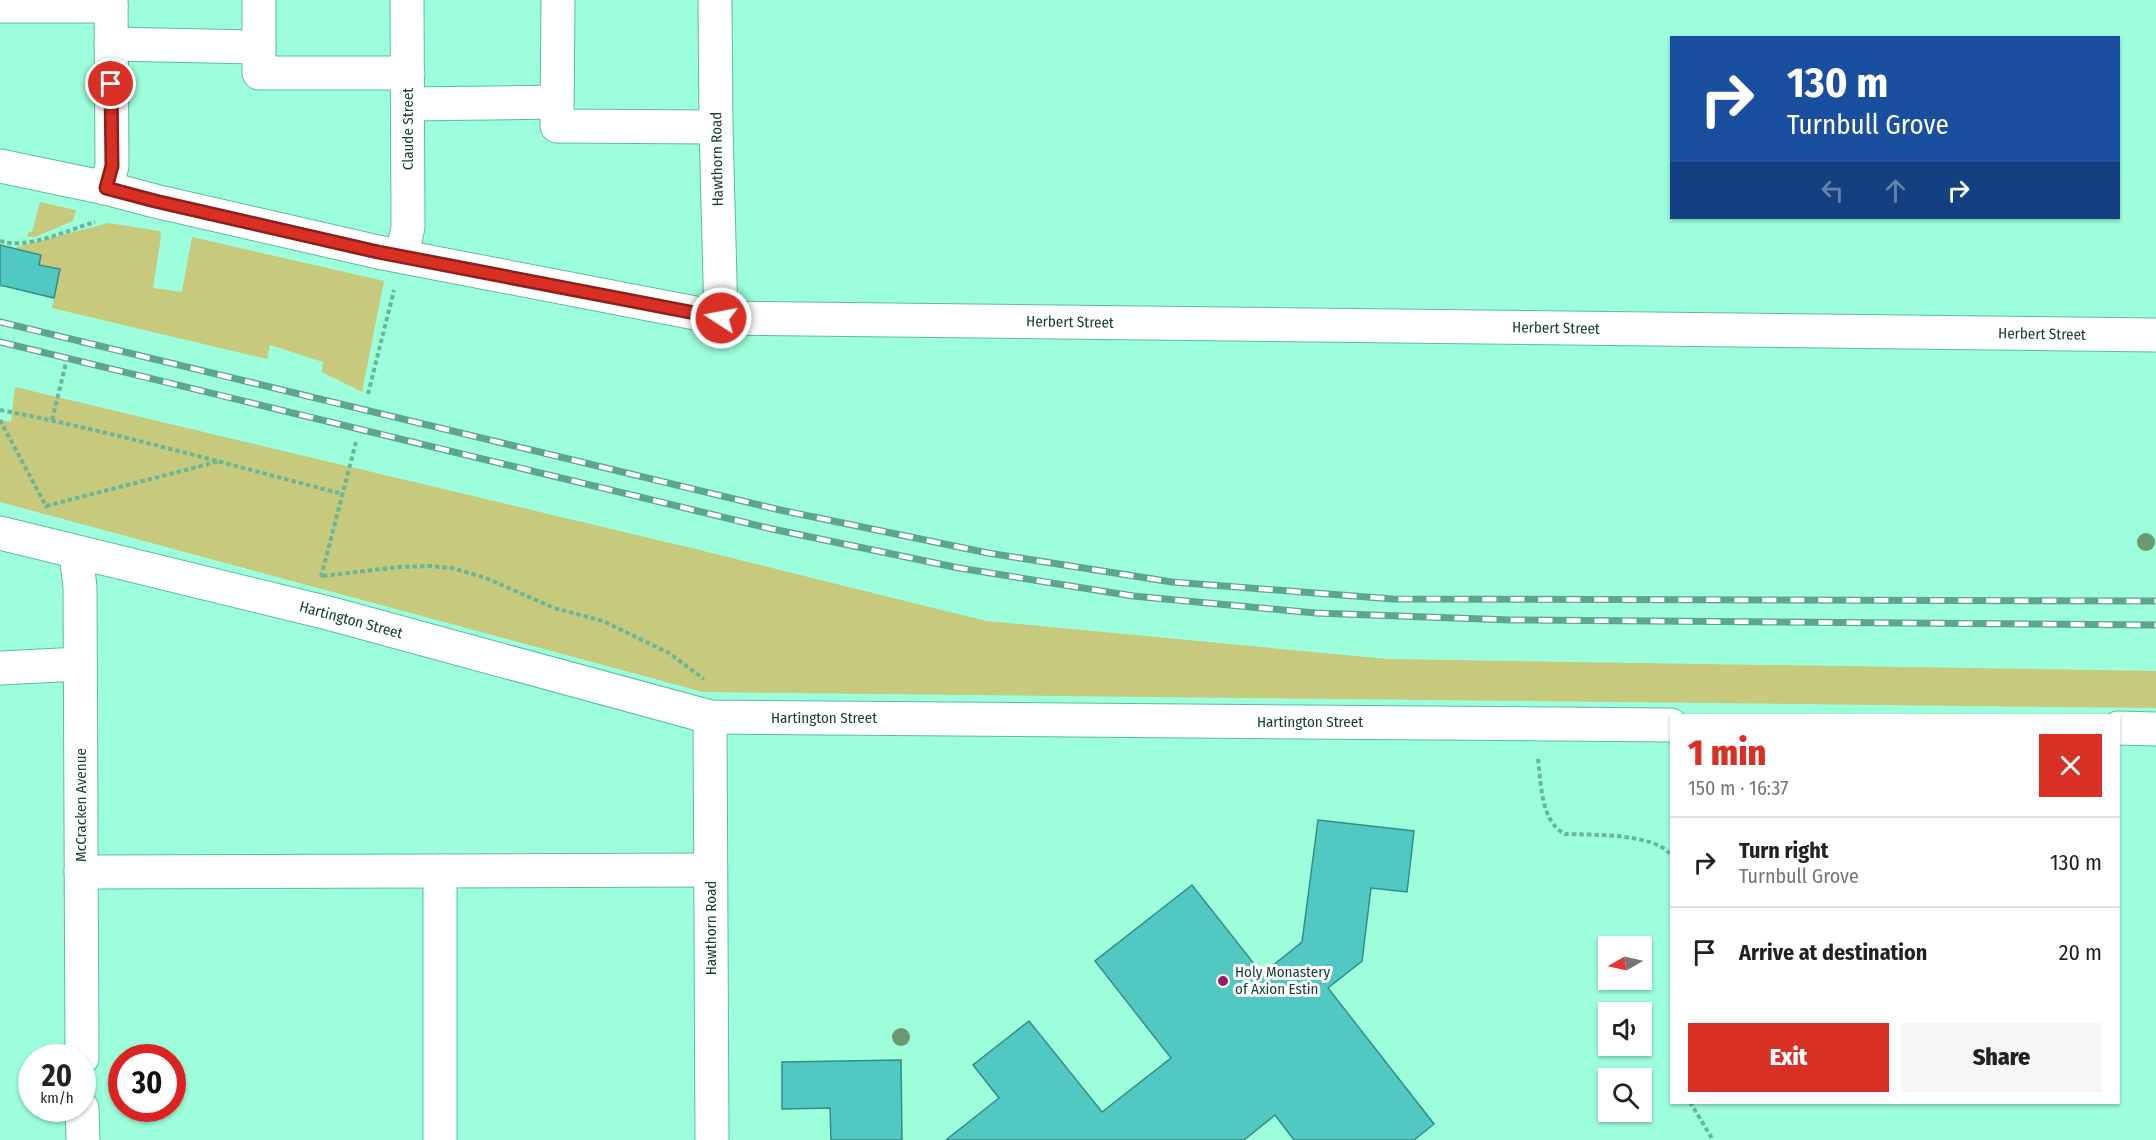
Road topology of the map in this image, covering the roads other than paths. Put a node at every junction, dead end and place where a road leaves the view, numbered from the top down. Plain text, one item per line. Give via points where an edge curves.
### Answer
1 (259, 0) edge
2 (407, 0) edge
3 (558, 0) edge
4 (715, 0) edge
5 (111, 3) edge
6 (0, 6) edge
7 (111, 44) junction
8 (259, 47) junction
9 (408, 89) junction
10 (557, 102) junction
11 (716, 127) junction
12 (0, 166) edge
13 (106, 188) junction
14 (400, 268) junction
15 (721, 318) junction
16 (2156, 335) edge
17 (0, 534) edge
18 (76, 552) junction
19 (80, 664) junction
20 (0, 668) edge
21 (710, 717) junction
22 (1670, 725) edge
23 (2120, 728) edge
24 (2156, 729) edge
25 (710, 870) junction
26 (440, 871) junction
27 (81, 872) junction
28 (82, 1044) edge
29 (82, 1122) edge
30 (83, 1140) edge
31 (440, 1140) edge
32 (712, 1140) edge

1 - 8 street
2 - 9 street, Claude Street
3 - 10 street
4 - 11 street, Hawthorn Road
5 - 6 street
5 - 7 street
7 - 8 street
7 - 13 street via 112,166
8 - 9 street via 259,73
9 - 10 street
9 - 14 street, Claude Street via 408,227
10 - 11 street via 557,126
11 - 15 street, Hawthorn Road
12 - 13 street, Herbert Street
13 - 14 street, Herbert Street
14 - 15 street, Herbert Street
15 - 16 street, Herbert Street
17 - 18 street, Hartington Street
18 - 19 street, McCracken Avenue
18 - 21 street, Hartington Street via 314,610
19 - 20 street
19 - 27 street, McCracken Avenue
21 - 22 street, Hartington Street
21 - 25 street, Hawthorn Road
23 - 24 street
25 - 26 street
25 - 32 street, Hawthorn Road
26 - 27 street
26 - 31 street
27 - 28 street, McCracken Avenue
29 - 30 street

